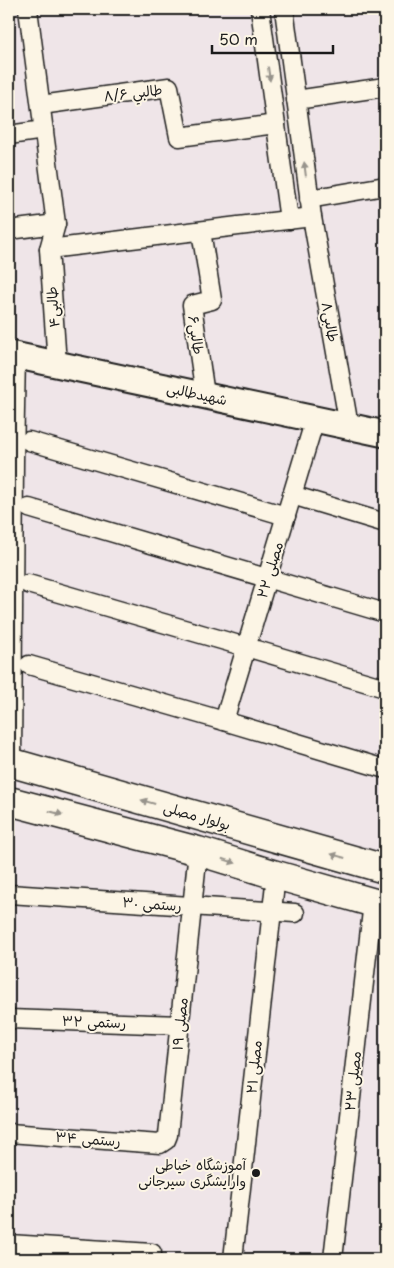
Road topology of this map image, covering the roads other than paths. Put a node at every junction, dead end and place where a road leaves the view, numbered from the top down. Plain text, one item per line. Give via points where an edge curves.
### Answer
1 (28, 9) edge
2 (260, 9) edge
3 (284, 9) edge
4 (385, 87) edge
5 (296, 100) junction
6 (41, 105) junction
7 (276, 124) junction
8 (44, 130) junction
9 (9, 135) edge
10 (385, 186) edge
11 (309, 199) junction
12 (312, 217) junction
13 (289, 220) junction
14 (56, 224) junction
15 (9, 230) edge
16 (201, 231) junction
17 (49, 250) junction
18 (12, 354) edge
19 (57, 364) junction
20 (205, 395) junction
21 (315, 419) junction
22 (349, 426) junction
23 (385, 434) edge
24 (29, 441) dead end
25 (11, 461) edge
26 (292, 495) junction
27 (29, 508) dead end
28 (286, 516) junction
29 (385, 523) edge
30 (267, 577) junction
31 (28, 584) dead end
32 (11, 594) edge
33 (385, 613) edge
34 (246, 647) junction
35 (29, 665) dead end
36 (385, 688) edge
37 (224, 721) junction
38 (10, 762) edge
39 (385, 769) edge
40 (9, 801) edge
41 (198, 851) junction
42 (385, 869) edge
43 (276, 875) junction
44 (9, 894) edge
45 (379, 904) edge
46 (191, 906) junction
47 (271, 912) junction
48 (295, 913) dead end
49 (9, 1019) edge
50 (180, 1025) junction
51 (9, 1133) edge
52 (166, 1140) joint
53 (9, 1244) edge
54 (152, 1253) dead end
55 (234, 1259) edge
56 (333, 1259) edge

1 - 6 street
2 -> 7 street
3 - 5 street, طالبی۸
4 - 5 street
11 -> 5 street, طالبی۸
6 - 7 street, طالبي ۸/۶ via 168,87 180,137
6 - 8 street
7 - 13 street
8 - 9 street
8 - 14 street
10 - 11 street
11 - 12 street, طالبی۸
12 - 13 street
12 - 22 street, طالبی۸
13 - 16 street
14 - 15 street
14 - 17 street, طالبی۴
16 - 17 street
16 - 20 street, طالبی۶ via 212,300 192,305
17 - 19 street, طالبی۴
18 - 19 street, شهیدطالبی
18 - 25 street
19 - 20 street, شهیدطالبی
20 - 21 street, شهیدطالبی
21 - 22 street, شهیدطالبی
21 - 26 street, مصلی ۲۲
22 - 23 street, شهیدطالبی
24 - 28 street
25 - 32 street
26 - 28 street, مصلی ۲۲
26 - 29 street
27 - 30 street
28 - 30 street, مصلی ۲۲
30 - 33 street
30 - 34 street, مصلی ۲۲
31 - 34 street
32 - 38 street
34 - 36 street
34 - 37 street, مصلی ۲۲
35 - 37 street
37 - 39 street
42 -> 38 main road, بولوار مصلی
40 -> 41 main road
41 -> 43 main road
41 - 46 street, مصلی ۱۹
43 - 45 main road
43 - 47 street, مصلی ۲۱
44 - 46 street, رستمی ۳۰
45 - 56 street, مصلی ۲۳
46 - 47 street, رستمی ۳۰
46 - 50 street, مصلی ۱۹
47 - 48 street, رستمی ۳۰
47 - 55 street, مصلی ۲۱
49 - 50 street, رستمی ۳۲
50 - 52 street, مصلی ۱۹
51 - 52 street, رستمی ۳۴ via 160,1144
53 - 54 street

